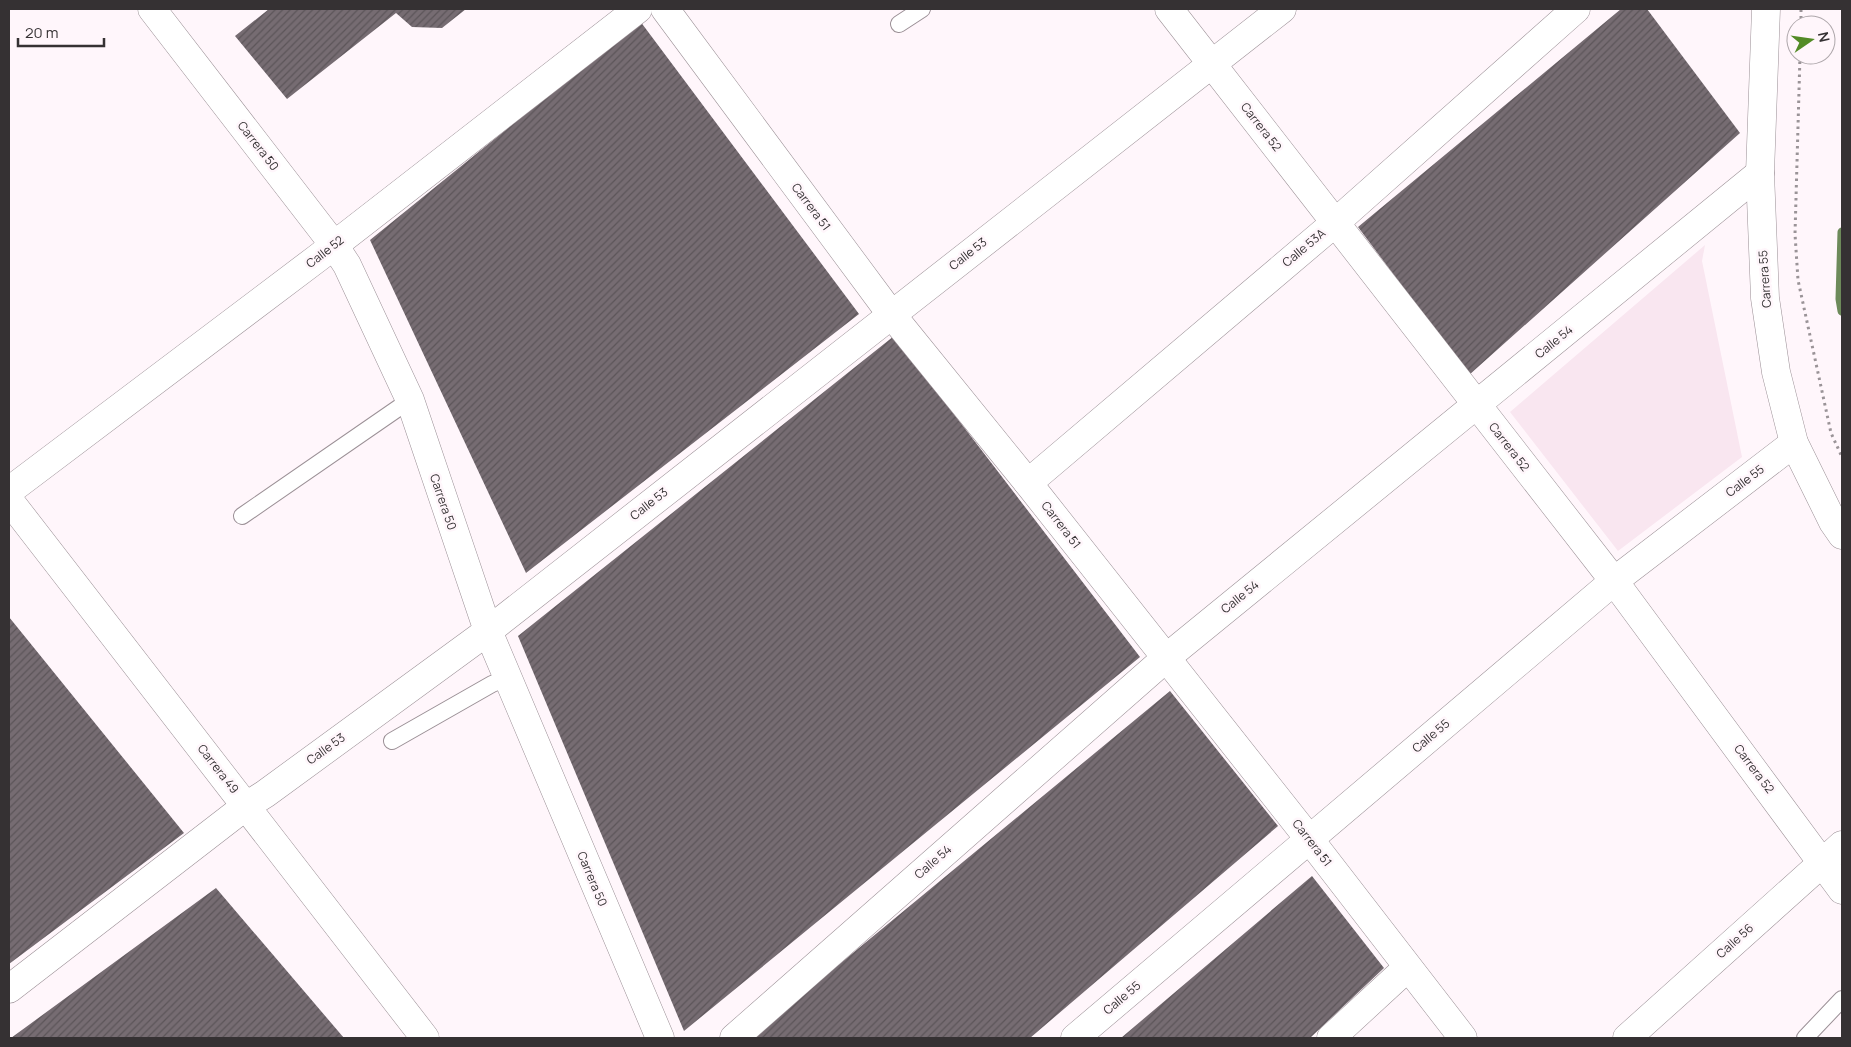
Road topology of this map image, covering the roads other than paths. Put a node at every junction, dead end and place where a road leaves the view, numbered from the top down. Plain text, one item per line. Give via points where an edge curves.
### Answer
1 (152, 9) edge
2 (638, 9) edge
3 (665, 9) edge
4 (922, 9) edge
5 (1169, 9) edge
6 (1282, 9) edge
7 (1576, 9) edge
8 (1766, 9) edge
9 (899, 24) dead end
10 (1212, 64) junction
11 (1760, 173) junction
12 (1336, 222) junction
13 (334, 245) junction
14 (891, 314) junction
15 (410, 400) junction
16 (1477, 405) junction
17 (1794, 443) junction
18 (1028, 483) junction
19 (9, 491) edge
20 (9, 500) edge
21 (242, 516) dead end
22 (1842, 535) edge
23 (1614, 580) junction
24 (488, 632) junction
25 (1166, 658) junction
26 (507, 678) junction
27 (392, 741) dead end
28 (246, 806) junction
29 (1310, 840) junction
30 (1833, 853) edge
31 (1842, 890) edge
32 (1407, 968) junction
33 (9, 989) edge
34 (1842, 999) edge
35 (419, 1036) edge
36 (660, 1038) edge
37 (734, 1038) edge
38 (1075, 1038) edge
39 (1331, 1038) edge
40 (1463, 1038) edge
41 (1627, 1038) edge
42 (1805, 1038) edge

1 - 13 street, Carrera 50
2 - 13 street, Calle 52
3 - 14 street, Carrera 51
4 - 9 lane
5 - 10 street, Carrera 52
6 - 10 street, Calle 53
7 - 12 street, Calle 53A
8 - 11 street, Carrera 55
10 - 12 street, Carrera 52
10 - 14 street, Calle 53
11 - 16 street, Calle 54
11 - 17 street, Carrera 55 via 1765,298 1776,372
12 - 16 street, Carrera 52
12 - 18 street, Calle 53A
13 - 15 street, Carrera 50 via 347,265
13 - 19 street, Calle 52
14 - 18 street, Carrera 51
14 - 24 street, Calle 53
15 - 21 lane
15 - 24 street, Carrera 50
16 - 23 street, Carrera 52
16 - 25 street, Calle 54
17 - 22 street, Carrera 55
17 - 23 street, Calle 55
18 - 25 street, Carrera 51
20 - 28 street, Carrera 49
23 - 29 street, Calle 55
23 - 30 street, Carrera 52
24 - 26 street, Carrera 50
24 - 28 street, Calle 53
25 - 29 street, Carrera 51
25 - 37 street, Calle 54
26 - 27 lane
26 - 36 street, Carrera 50
28 - 33 street, Calle 53
28 - 35 street, Carrera 49
29 - 32 street, Carrera 51
29 - 38 street, Calle 55
30 - 31 street, Carrera 52
30 - 41 street, Calle 56
32 - 39 street
32 - 40 street, Carrera 51
34 - 42 lane

